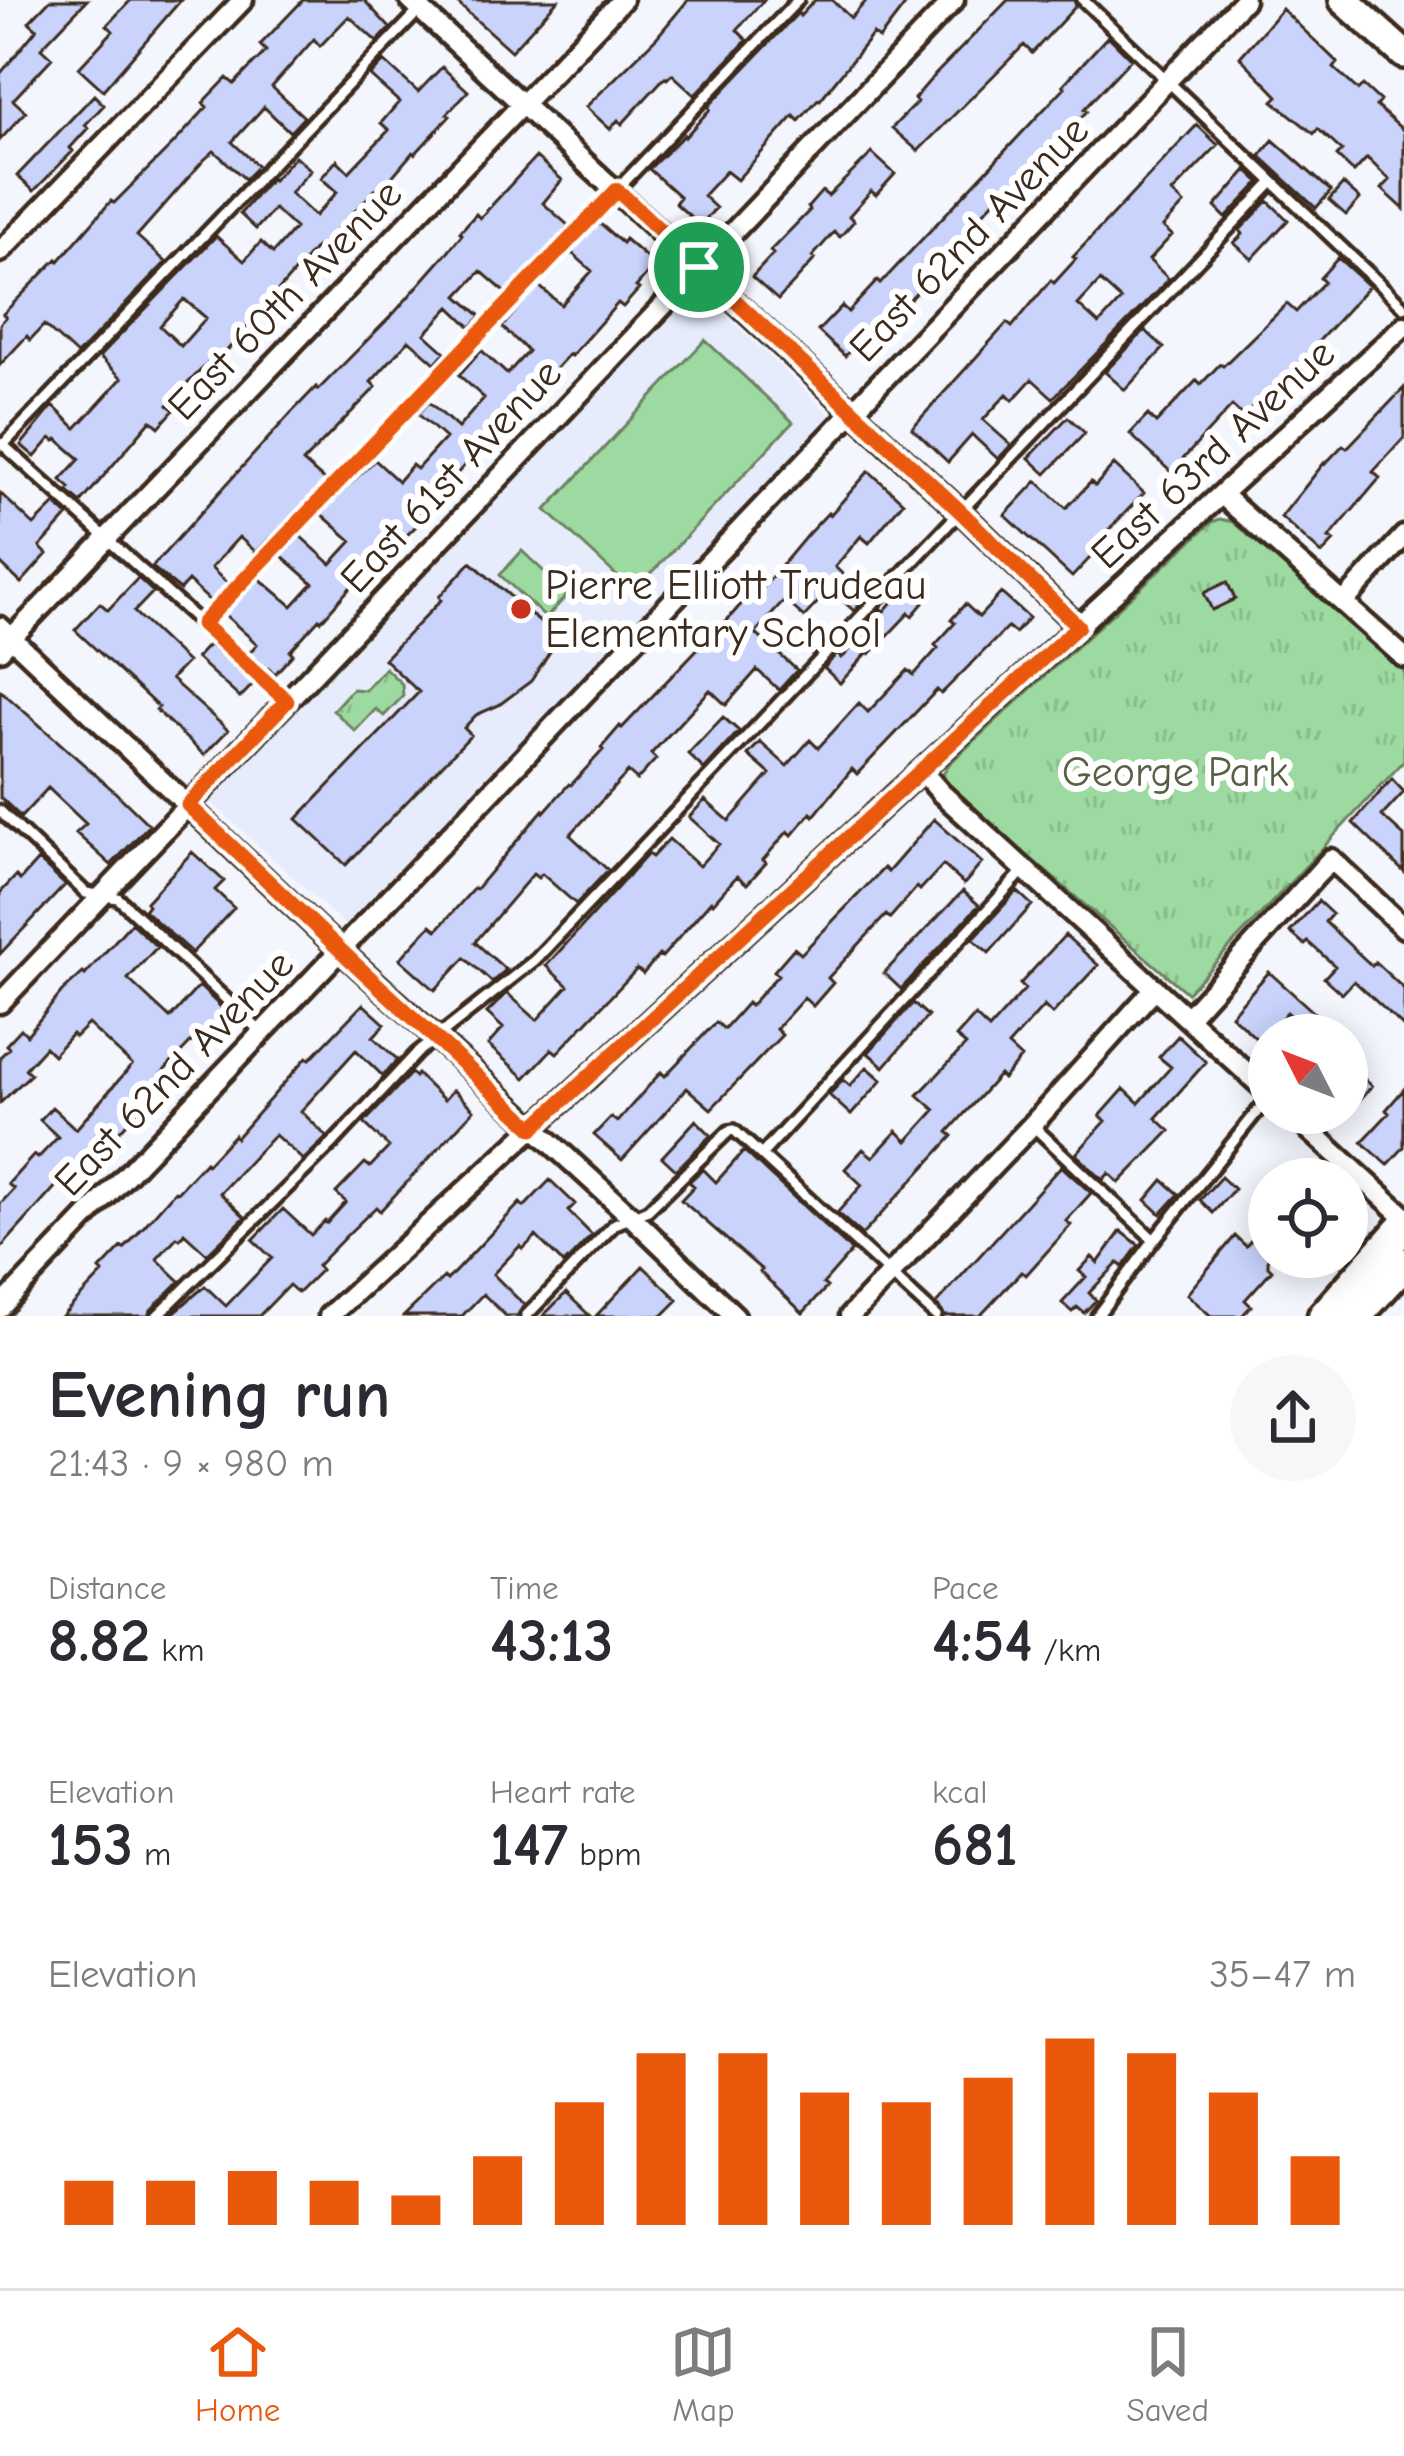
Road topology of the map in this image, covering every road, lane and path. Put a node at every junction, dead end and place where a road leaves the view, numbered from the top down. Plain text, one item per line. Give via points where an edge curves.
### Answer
1 (244, 0) edge
2 (622, 0) edge
3 (799, 0) edge
4 (954, 0) edge
5 (1083, 0) edge
6 (1244, 0) edge
7 (1344, 0) edge
8 (420, 3) edge
9 (1404, 54) edge
10 (1168, 81) junction
11 (523, 103) junction
12 (1273, 182) junction
13 (617, 190) junction
14 (0, 252) edge
15 (699, 267) junction
16 (1404, 308) edge
17 (1404, 326) edge
18 (854, 412) junction
19 (2, 444) edge
20 (1222, 495) junction
21 (961, 512) junction
22 (1404, 536) edge
23 (108, 538) junction
24 (1343, 603) junction
25 (202, 624) junction
26 (1078, 626) junction
27 (4, 639) edge
28 (1404, 658) edge
29 (287, 701) junction
30 (922, 772) junction
31 (188, 805) junction
32 (0, 811) edge
33 (10, 819) junction
34 (0, 830) edge
35 (1025, 869) junction
36 (104, 895) junction
37 (1404, 928) edge
38 (340, 950) junction
39 (1155, 988) junction
40 (0, 1003) edge
41 (1188, 1017) junction
42 (261, 1032) junction
43 (436, 1038) junction
44 (1248, 1075) edge
45 (1248, 1121) edge
46 (1032, 1124) junction
47 (533, 1128) junction
48 (1314, 1134) edge
49 (762, 1154) junction
50 (1404, 1216) edge
51 (632, 1217) junction
52 (1404, 1226) edge
53 (1154, 1240) junction
54 (1404, 1264) edge
55 (890, 1274) junction
56 (0, 1308) edge
57 (728, 1314) edge
58 (157, 1316) edge
59 (329, 1316) edge
60 (526, 1316) edge
61 (850, 1316) edge
62 (936, 1316) edge
63 (1097, 1316) edge
64 (1324, 1316) edge
65 (1356, 1316) edge

1 - 14 street
2 - 11 street, East 60th Avenue
3 - 13 lane
4 - 15 street, East 61st Avenue
5 - 10 lane
6 - 10 street, East 62nd Avenue
7 - 9 street
8 - 11 street
8 - 19 lane
10 - 12 lane
10 - 18 street, East 62nd Avenue
11 - 13 street
11 - 23 street, East 60th Avenue
12 - 16 lane
12 - 21 lane
13 - 15 street
13 - 25 lane
15 - 18 street
15 - 29 street, East 61st Avenue
17 - 20 street, East 63rd Avenue
18 - 21 street
18 - 38 street, East 62nd Avenue
19 - 23 lane
20 - 24 street
20 - 26 street, East 63rd Avenue
21 - 26 street
21 - 43 lane via 536,960
22 - 24 street
23 - 25 lane
23 - 27 street, East 60th Avenue
24 - 28 street
25 - 29 lane
26 - 30 street, East 63rd Avenue
27 - 31 street
29 - 31 street, East 61st Avenue
30 - 35 street
30 - 47 street, East 63rd Avenue
31 - 36 street, East 61st Avenue
31 - 38 street
32 - 33 lane
33 - 34 lane
33 - 36 lane via 86,893
35 - 39 street
35 - 49 lane
36 - 40 street, East 61st Avenue
36 - 42 lane via 118,898
37 - 41 street via 1331,859
38 - 42 street, East 62nd Avenue
38 - 43 street
39 - 41 street
39 - 46 street
41 - 44 street
42 - 56 street, East 62nd Avenue
43 - 47 street
43 - 58 lane
45 - 53 lane
46 - 53 lane
46 - 55 street
47 - 51 street
47 - 59 street, East 63rd Avenue
48 - 50 street
49 - 51 lane via 729,1131 649,1210
49 - 55 lane
51 - 57 street
51 - 60 lane via 615,1224
52 - 64 main road
53 - 63 lane
54 - 65 main road
55 - 61 street
55 - 62 lane

